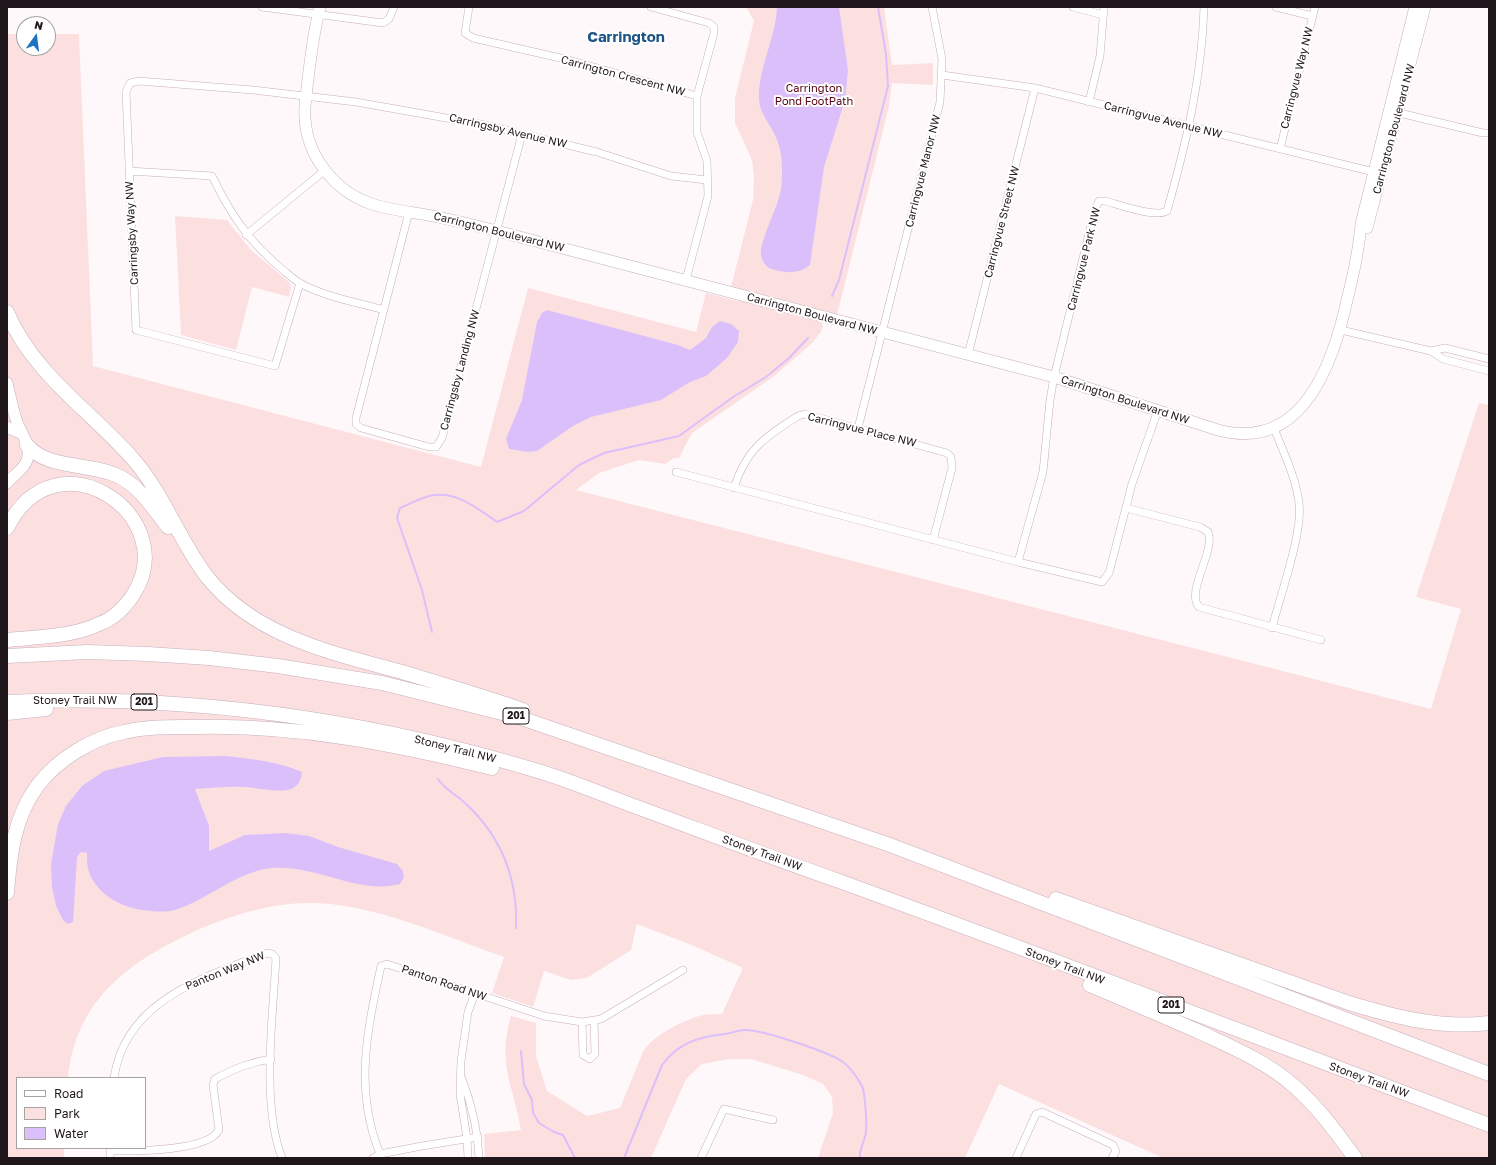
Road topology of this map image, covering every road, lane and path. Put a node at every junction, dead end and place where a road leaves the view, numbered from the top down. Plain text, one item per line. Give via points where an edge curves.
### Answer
1 (262, 7) edge
2 (394, 7) edge
3 (469, 7) edge
4 (651, 7) edge
5 (932, 7) edge
6 (1073, 7) edge
7 (1104, 7) edge
8 (1204, 7) edge
9 (1276, 7) edge
10 (1315, 7) edge
11 (1415, 7) edge
12 (1425, 7) edge
13 (319, 10) edge
14 (1104, 15) junction
15 (1312, 16) junction
16 (942, 75) junction
17 (1035, 88) junction
18 (306, 95) junction
19 (697, 96) junction
20 (1090, 102) junction
21 (1393, 112) junction
22 (1189, 126) junction
23 (522, 134) junction
24 (1487, 135) edge
25 (1280, 149) junction
26 (129, 171) junction
27 (324, 171) junction
28 (1378, 173) junction
29 (707, 180) junction
30 (409, 212) junction
31 (497, 231) junction
32 (246, 235) junction
33 (686, 280) junction
34 (300, 283) junction
35 (384, 310) junction
36 (7, 312) edge
37 (1341, 330) junction
38 (882, 332) junction
39 (1431, 351) junction
40 (968, 355) junction
41 (1489, 359) edge
42 (1489, 371) edge
43 (1054, 377) junction
44 (7, 383) edge
45 (1158, 410) junction
46 (7, 427) edge
47 (858, 428) junction
48 (1274, 428) junction
49 (25, 439) junction
50 (676, 472) dead end
51 (7, 483) edge
52 (734, 488) junction
53 (1126, 508) junction
54 (7, 528) edge
55 (932, 540) junction
56 (194, 558) junction
57 (1018, 562) junction
58 (1272, 628) junction
59 (7, 640) edge
60 (1321, 640) dead end
61 (7, 656) edge
62 (7, 702) edge
63 (144, 702) junction
64 (7, 713) edge
65 (747, 796) junction
66 (622, 802) junction
67 (890, 845) junction
68 (853, 886) junction
69 (7, 893) edge
70 (683, 970) dead end
71 (474, 993) junction
72 (1341, 1018) junction
73 (594, 1021) junction
74 (582, 1022) junction
75 (1489, 1023) edge
76 (271, 1059) junction
77 (1489, 1065) edge
78 (1489, 1074) edge
79 (114, 1077) edge
80 (461, 1077) junction
81 (774, 1120) dead end
82 (1489, 1125) edge
83 (478, 1137) junction
84 (467, 1138) junction
85 (110, 1152) edge
86 (380, 1154) junction
87 (282, 1158) edge
88 (373, 1158) edge
89 (468, 1158) edge
90 (479, 1158) edge
91 (701, 1158) edge
92 (1016, 1158) edge
93 (1112, 1158) edge
94 (1354, 1158) edge

1 - 13 street
2 - 13 street via 389,19 383,23
3 - 19 street, Carrington Crescent NW via 465,33 473,38 569,60
4 - 19 street, Carrington Crescent NW via 710,23 714,27
5 - 16 street, Carringvue Manor NW via 940,44
6 - 14 street
7 - 14 street
8 - 22 street via 1201,54
9 - 15 street
10 - 15 street, Carringvue Way NW
11 - 21 street, Carrington Boulevard NW
12 - 21 street, Carrington Boulevard NW
13 - 18 street, Carrington Boulevard NW
14 - 20 street via 1100,56
15 - 25 street, Carringvue Way NW
16 - 17 street, Carringvue Avenue NW
16 - 38 street, Carringvue Manor NW via 936,126
17 - 20 street, Carringvue Avenue NW
17 - 40 street, Carringvue Street NW
18 - 23 street, Carringsby Avenue NW via 438,116
18 - 26 street, Carringsby Way NW via 139,81 130,83 126,92
18 - 27 street, Carrington Boulevard NW via 304,118 307,132 313,151
19 - 29 street via 697,132 707,161
20 - 22 street, Carringvue Avenue NW
21 - 24 street
21 - 28 street, Carrington Boulevard NW
22 - 25 street, Carringvue Avenue NW
22 - 43 street, Carringvue Park NW via 1167,211 1163,214 1154,214 1099,201
23 - 29 street, Carringsby Avenue NW via 597,152 671,176
23 - 31 street
25 - 28 street, Carringvue Avenue NW
26 - 32 street via 212,176 228,210
26 - 34 street, Carringsby Way NW via 136,330 275,366
27 - 30 street, Carrington Boulevard NW via 358,198
27 - 32 street
28 - 37 street, Carrington Boulevard NW
29 - 33 street via 708,196
30 - 31 street, Carrington Boulevard NW
30 - 35 street, Carringsby Landing NW
31 - 33 street, Carrington Boulevard NW
31 - 35 street, Carringsby Landing NW via 442,438 436,447 361,428 356,424
32 - 34 street via 273,262
33 - 38 street, Carrington Boulevard NW
34 - 35 street via 341,299
36 - 56 highway via 24,345 46,373 134,460
37 - 39 street
37 - 48 street, Carrington Boulevard NW via 1330,361 1312,394 1294,414
38 - 40 street, Carrington Boulevard NW
38 - 47 street, Carringvue Manor NW
39 - 41 street via 1445,348
39 - 42 street via 1443,359
40 - 43 street, Carrington Boulevard NW
43 - 45 street, Carrington Boulevard NW
43 - 57 street via 1043,472
44 - 49 street via 16,420
45 - 48 street, Carrington Boulevard NW via 1231,433
45 - 53 street
46 - 49 street
47 - 52 street, Carringvue Place NW via 805,414 798,416 770,433 754,447 744,461
47 - 55 street, Carringvue Place NW via 941,450 951,457 951,471
48 - 58 street via 1296,486 1300,513
49 - 51 street via 27,460
49 - 56 highway via 36,454 46,459 107,472 131,484
50 - 52 street
52 - 55 street
53 - 57 street via 1109,572 1104,581 1096,582
53 - 58 street via 1206,530 1209,538 1195,596 1196,604 1204,610
54 - 59 highway via 18,510 42,492 54,486 83,485 108,494 129,514 141,539 144,553 141,579 136,590 126,604 101,624 65,634
55 - 57 street
56 - 65 highway via 235,605 258,622 294,640 486,697 704,775
58 - 60 street
61 - 65 highway, 201 via 87,652 209,658 382,683 518,717
62 - 63 highway, Stoney Trail NW / 201
63 - 64 highway
63 - 66 highway, Stoney Trail NW / 201 via 280,714 394,734 537,771
65 - 67 highway, 201
66 - 68 highway, Stoney Trail NW / 201
66 - 69 highway via 439,755 362,740 294,730 227,726 157,727 101,738 80,749 39,784 28,799 17,825
67 - 72 highway, 201
67 - 75 highway via 1083,908 1349,1003 1432,1023
68 - 82 highway, Stoney Trail NW / 201
68 - 94 highway via 1162,1015 1261,1062 1293,1084 1311,1101 1332,1125
70 - 73 street, Panton Road NW
71 - 74 street, Panton Road NW via 544,1016
71 - 80 street via 463,1038
71 - 86 street, Panton Road NW via 387,964 381,966 370,1016 365,1063 367,1111
72 - 77 highway via 1407,1036
72 - 78 highway, 201
73 - 74 street, Panton Road NW
73 - 74 street via 595,1054 590,1059 583,1055
76 - 79 street, Panton Way NW via 276,958 267,953 201,978 160,1002 146,1014 127,1040
76 - 85 street via 236,1068 215,1079 213,1085 219,1130 217,1135 190,1145 165,1150
76 - 87 street, Panton Way NW via 272,1118
80 - 83 street via 473,1110
80 - 84 street via 460,1094
81 - 91 street via 724,1109
83 - 84 street
83 - 90 street
84 - 86 street
84 - 89 street
86 - 88 street
92 - 93 street via 1036,1114 1042,1112 1114,1145 1116,1151

